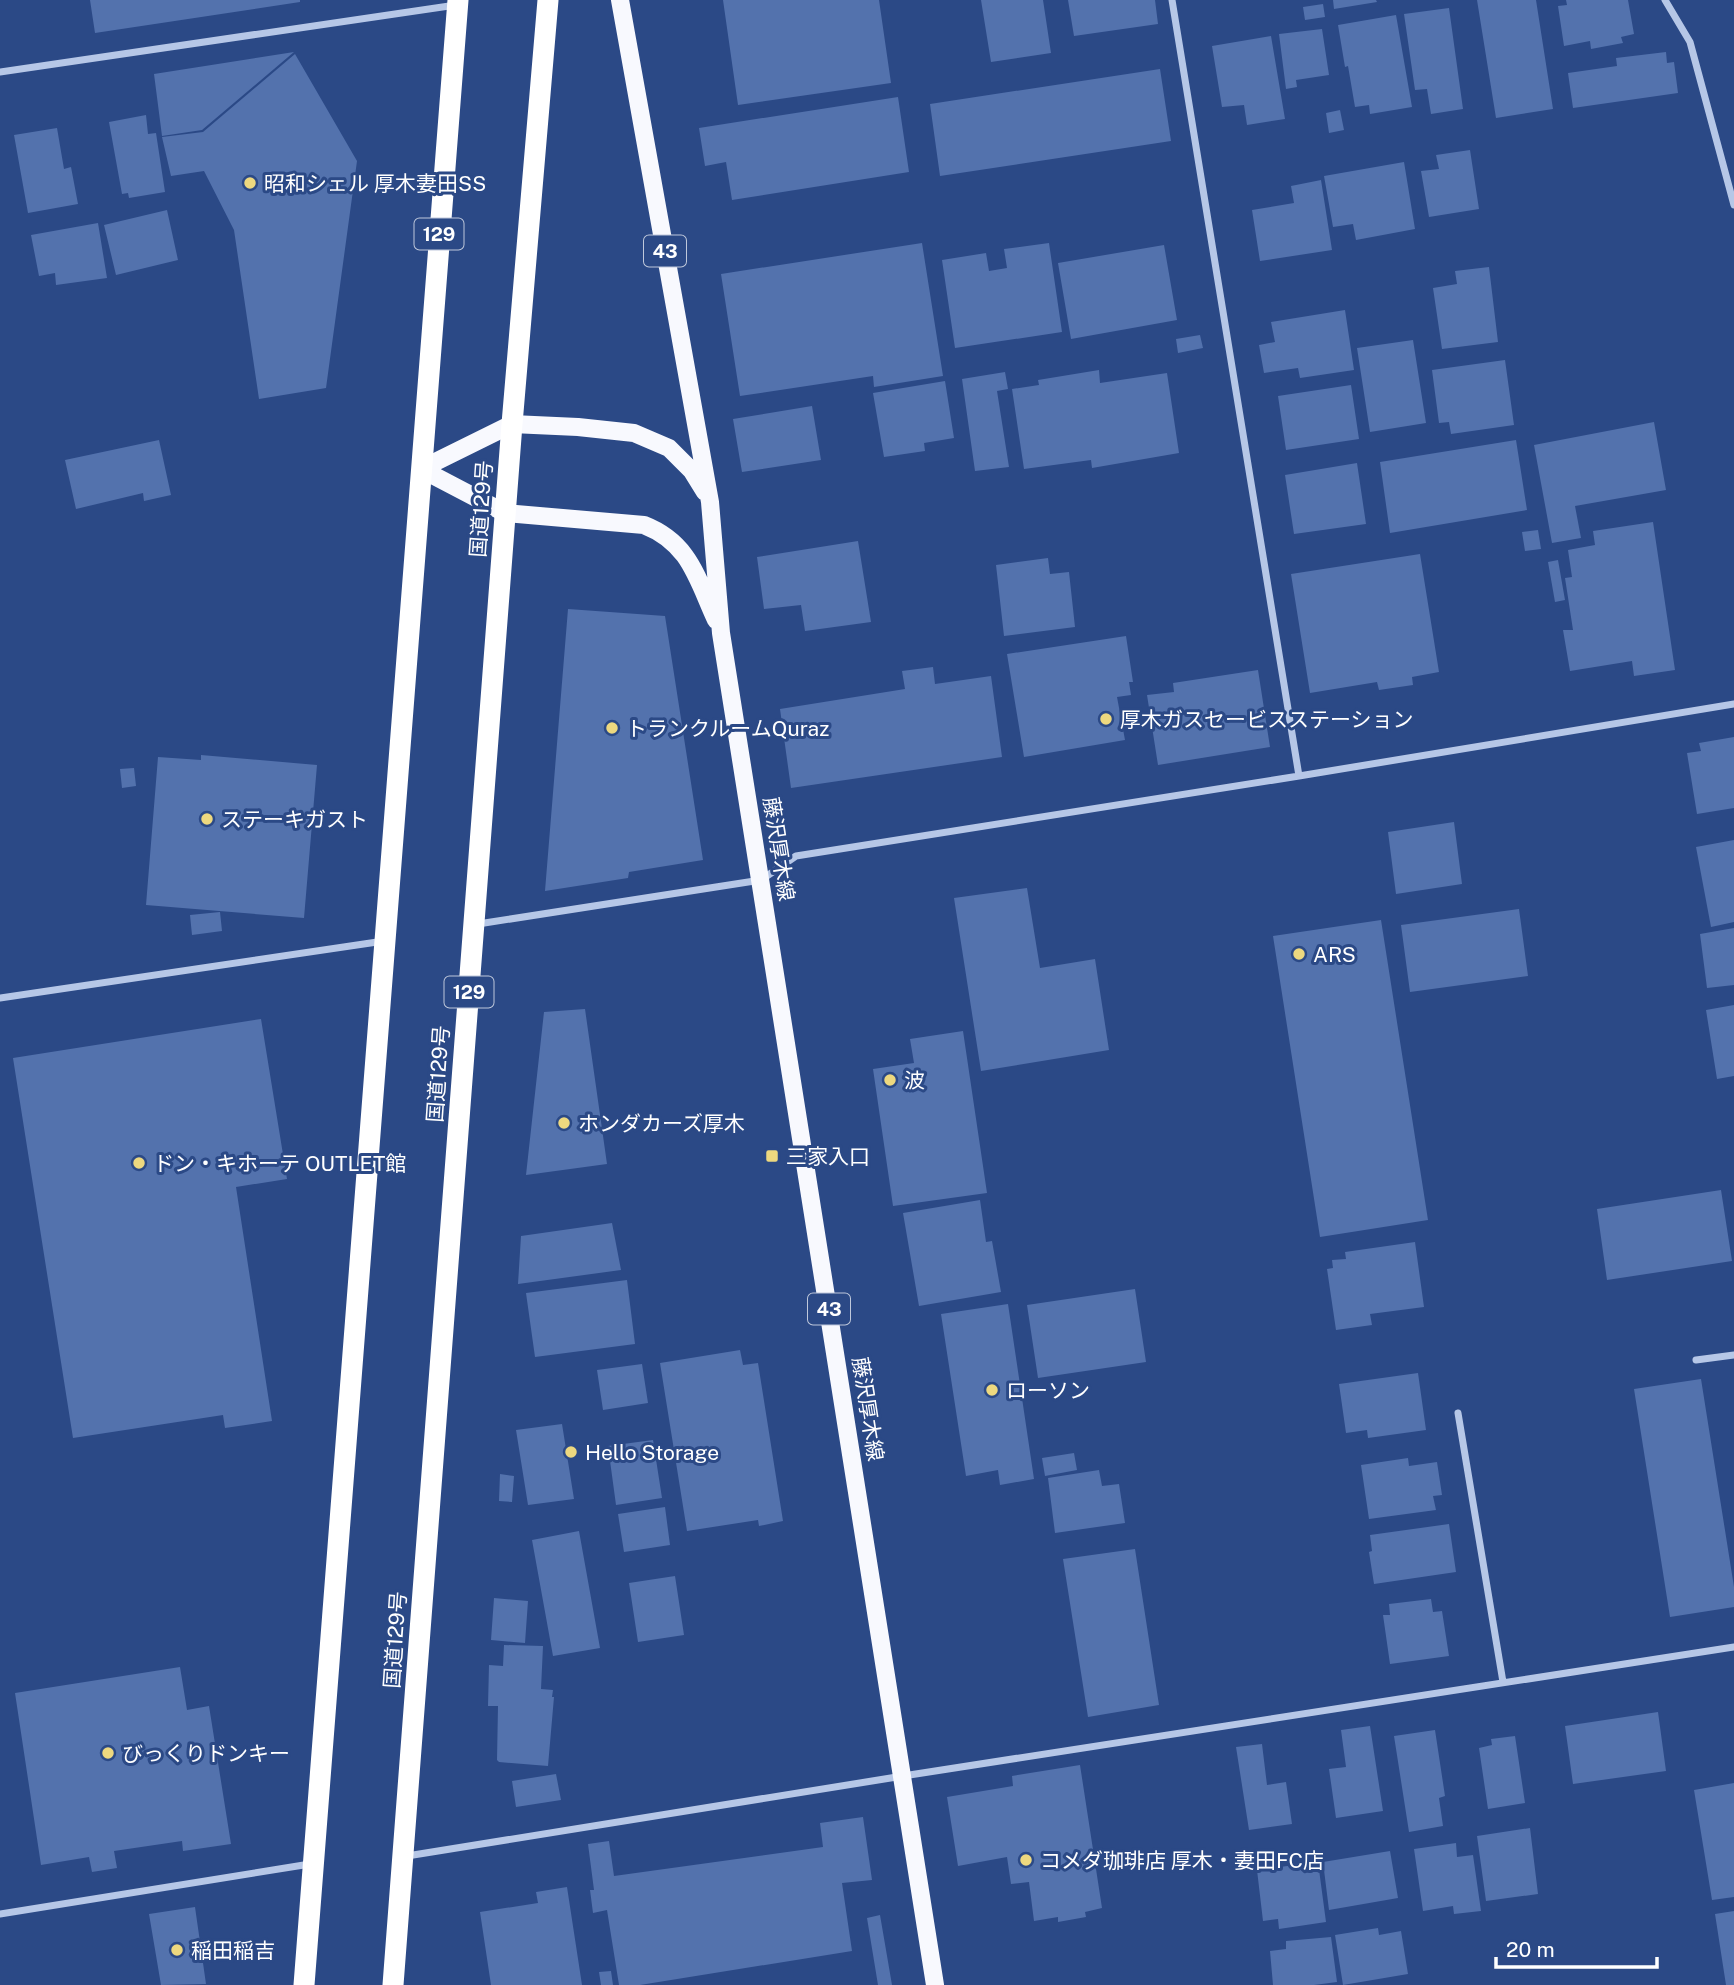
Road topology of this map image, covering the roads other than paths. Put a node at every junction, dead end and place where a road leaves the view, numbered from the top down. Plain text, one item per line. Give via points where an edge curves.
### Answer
1 (548, 0) edge
2 (620, 0) edge
3 (1172, 0) edge
4 (1665, 0) edge
5 (457, 2) edge
6 (0, 72) edge
7 (1734, 205) edge
8 (512, 424) junction
9 (421, 468) junction
10 (710, 502) junction
11 (505, 513) junction
12 (721, 633) junction
13 (1734, 704) edge
14 (1299, 776) junction
15 (761, 880) junction
16 (474, 925) junction
17 (384, 941) junction
18 (0, 998) edge
19 (1734, 1354) edge
20 (1696, 1360) dead end
21 (1458, 1413) dead end
22 (1734, 1647) edge
23 (1503, 1682) junction
24 (903, 1776) junction
25 (402, 1857) junction
26 (314, 1863) junction
27 (0, 1914) edge
28 (304, 1985) edge
29 (393, 1985) edge
30 (935, 1985) edge

1 - 8 highway, 国道129号 / 129
2 - 10 main road, 43
3 - 14 street
4 - 7 street via 1690,42
5 - 6 street
5 - 9 highway, 129
8 - 9 main road, 藤沢厚木線 / 43
8 - 10 main road, 藤沢厚木線 / 43 via 634,433 669,448 692,471
8 - 11 highway, 国道129号 / 129
9 - 11 main road, 藤沢厚木線 / 43
9 - 17 highway, 129
10 - 12 main road, 藤沢厚木線 / 43
11 - 12 main road, 藤沢厚木線 / 43 via 644,526 662,533 678,545 689,563
11 - 16 highway, 国道129号 / 129
12 - 15 main road, 藤沢厚木線 / 43
13 - 14 street
14 - 15 street via 796,856
15 - 16 street
15 - 24 main road, 藤沢厚木線 / 43
16 - 25 highway, 国道129号 / 129
17 - 18 street
17 - 26 highway, 129
19 - 20 street
21 - 23 street
22 - 23 street
23 - 24 street
24 - 25 street
24 - 30 main road, 藤沢厚木線 / 43
25 - 29 highway, 国道129号 / 129
26 - 27 street
26 - 28 highway, 129

